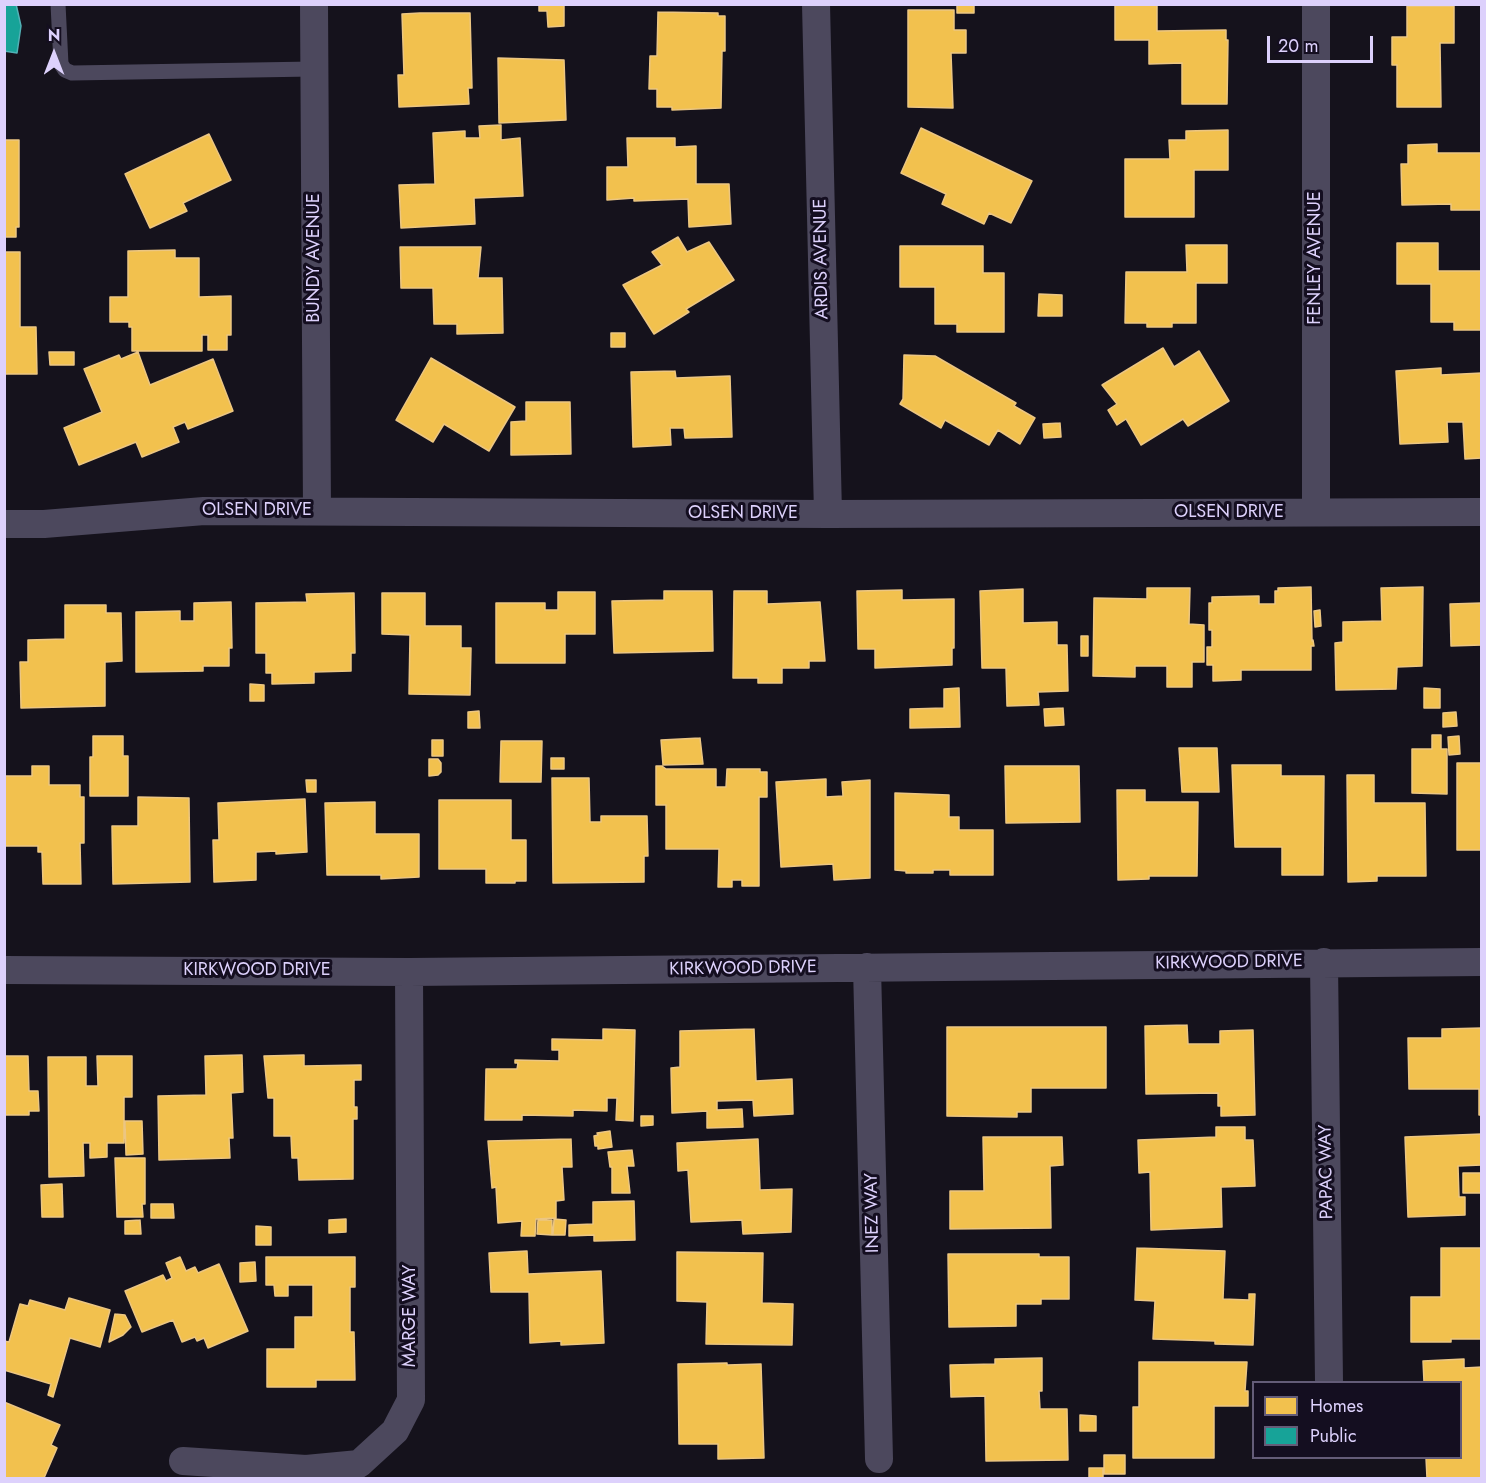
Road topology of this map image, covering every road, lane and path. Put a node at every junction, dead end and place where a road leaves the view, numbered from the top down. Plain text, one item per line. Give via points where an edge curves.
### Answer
1 (58, 4) edge
2 (314, 4) edge
3 (816, 4) edge
4 (1316, 4) edge
5 (313, 69) junction
6 (317, 511) junction
7 (1316, 512) junction
8 (1482, 512) edge
9 (828, 514) junction
10 (4, 524) edge
11 (1324, 962) junction
12 (1482, 962) edge
13 (867, 967) junction
14 (4, 970) edge
15 (409, 972) junction
16 (1329, 1381) edge
17 (879, 1460) dead end
18 (183, 1461) dead end

1 - 5 lane via 61,64 72,73
2 - 5 street, BUNDY AVENUE
3 - 9 street, ARDIS AVENUE
4 - 7 street, FENLEY AVENUE
5 - 6 street, BUNDY AVENUE
6 - 9 street, OLSEN DRIVE
6 - 10 street, OLSEN DRIVE via 204,511
7 - 8 street, OLSEN DRIVE
7 - 9 street, OLSEN DRIVE
11 - 12 street, KIRKWOOD DRIVE
11 - 13 street, KIRKWOOD DRIVE
11 - 16 street, PAPAC WAY
13 - 15 street, KIRKWOOD DRIVE
13 - 17 street, INEZ WAY
14 - 15 street, KIRKWOOD DRIVE
15 - 18 street, MARGE WAY via 411,1400 395,1431 359,1464 306,1469

